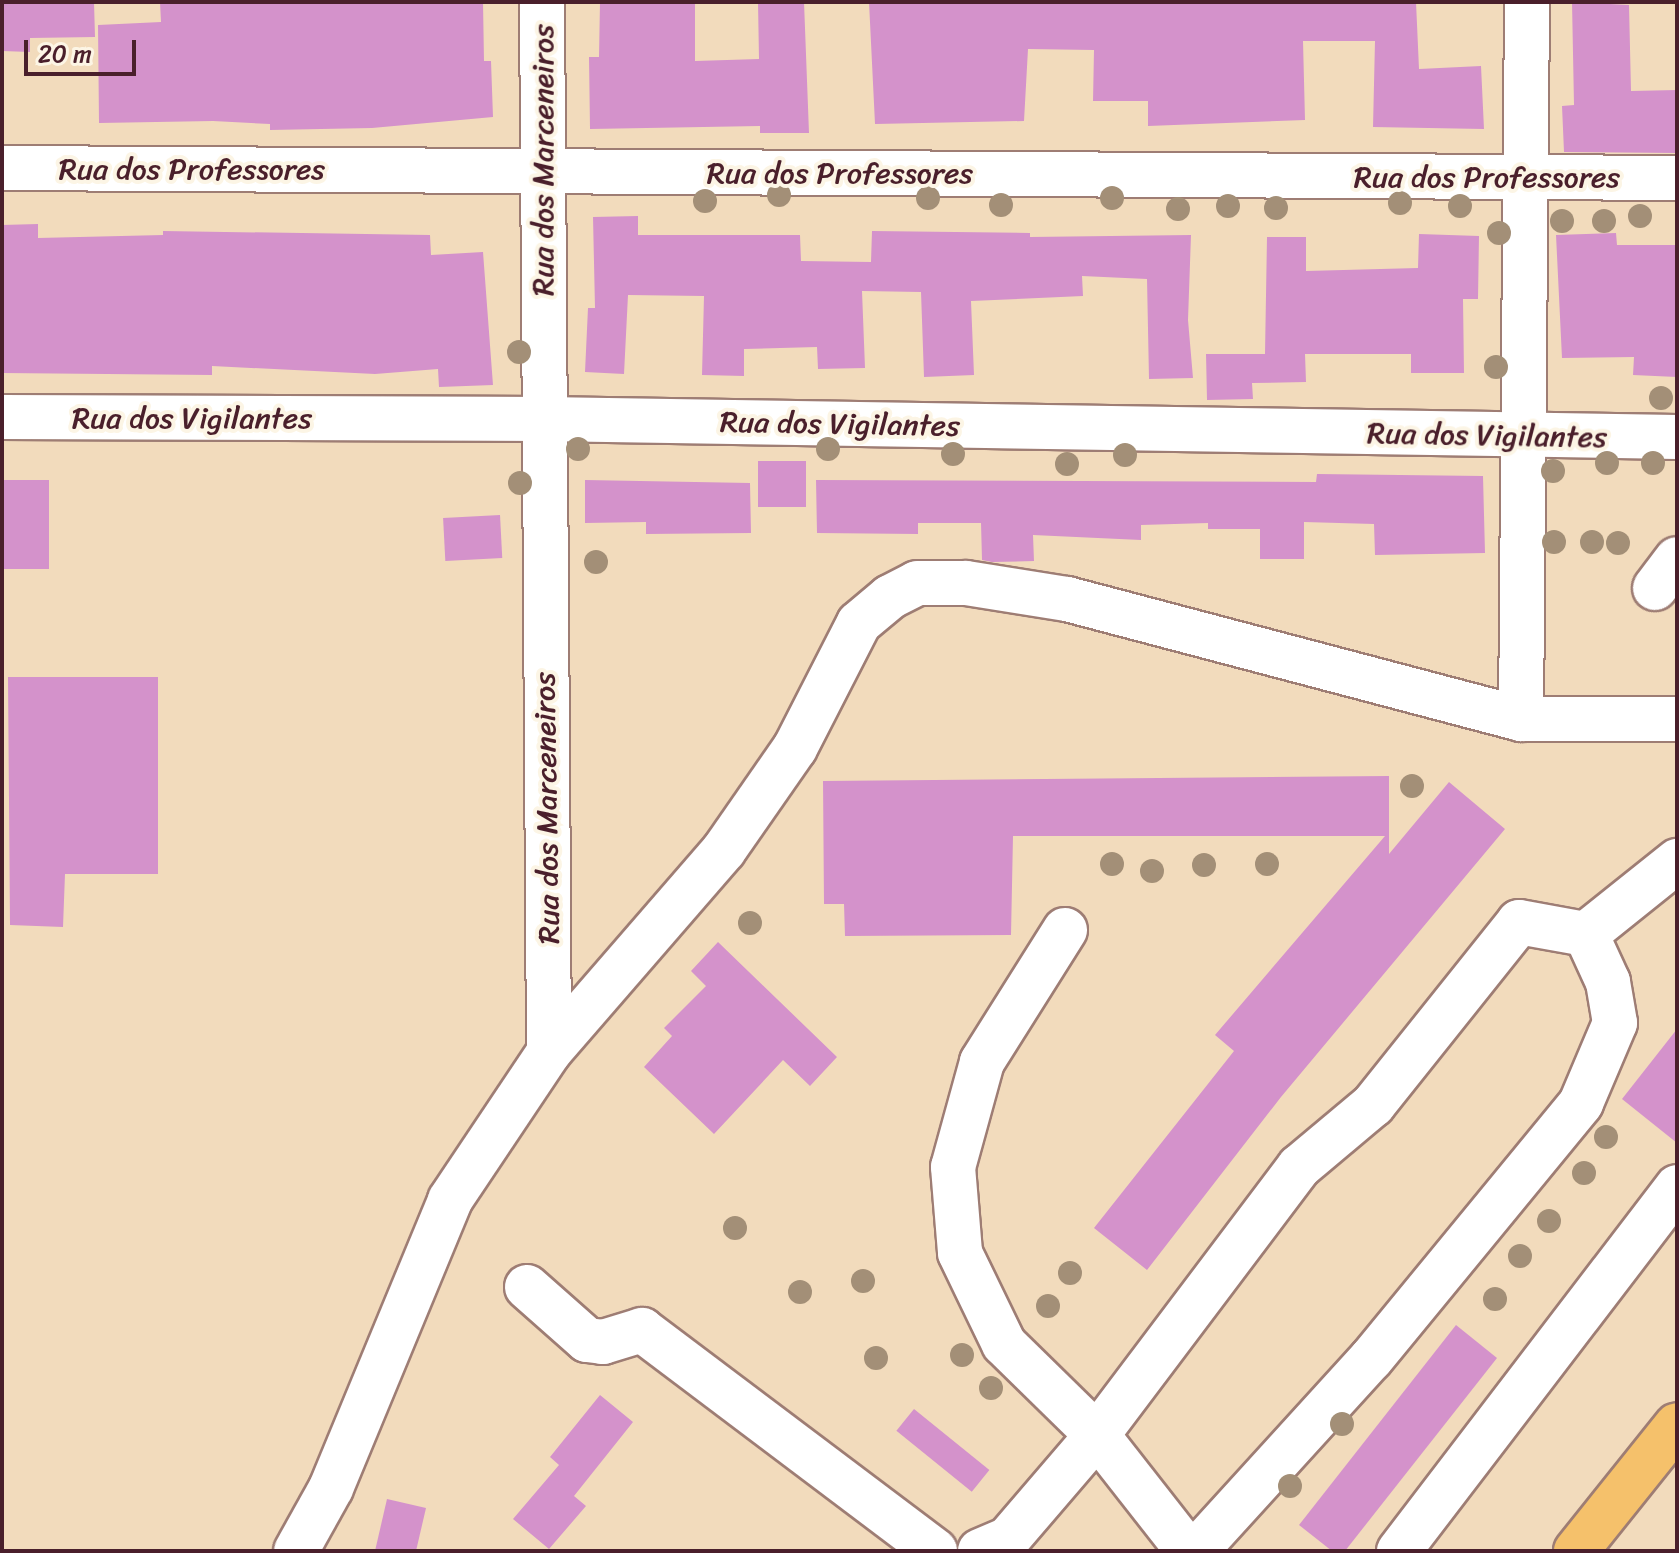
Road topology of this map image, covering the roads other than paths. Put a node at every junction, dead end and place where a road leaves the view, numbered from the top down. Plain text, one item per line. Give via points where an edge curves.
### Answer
1 (542, 2) edge
2 (1527, 2) edge
3 (2, 168) edge
4 (543, 171) junction
5 (1529, 177) junction
6 (1677, 178) edge
7 (2, 417) edge
8 (544, 419) junction
9 (1527, 436) junction
10 (1677, 437) edge
11 (1521, 719) junction
12 (1677, 719) edge
13 (1677, 861) edge
14 (1065, 930) dead end
15 (1586, 934) junction
16 (549, 1052) junction
17 (1677, 1187) edge
18 (527, 1287) dead end
19 (1677, 1425) edge
20 (1097, 1435) junction
21 (296, 1551) edge
22 (935, 1551) edge
23 (980, 1551) edge
24 (1188, 1551) edge
25 (1196, 1551) edge
26 (1399, 1551) edge
27 (1576, 1551) edge

1 - 4 street, Rua dos Marceneiros
2 - 5 street
3 - 4 street, Rua dos Professores
4 - 5 street, Rua dos Professores
4 - 8 street, Rua dos Marceneiros
5 - 6 street, Rua dos Professores
5 - 9 street
7 - 8 street, Rua dos Vigilantes
8 - 9 street, Rua dos Vigilantes
8 - 16 street, Rua dos Marceneiros
9 - 10 street, Rua dos Vigilantes
9 - 11 street
11 - 12 street
11 - 16 street via 1067,599 966,583 917,583 859,623 795,748 724,850
13 - 15 street
14 - 20 street via 982,1062 953,1167 960,1253 1004,1344
15 - 20 street via 1519,922 1373,1105 1299,1167
15 - 25 street via 1608,982 1615,1023 1581,1103 1371,1359 1252,1496
16 - 21 street via 450,1200 331,1488
17 - 26 street
18 - 22 street via 587,1340 603,1342 642,1330
19 - 27 main road
20 - 23 street via 1008,1539
20 - 24 street

